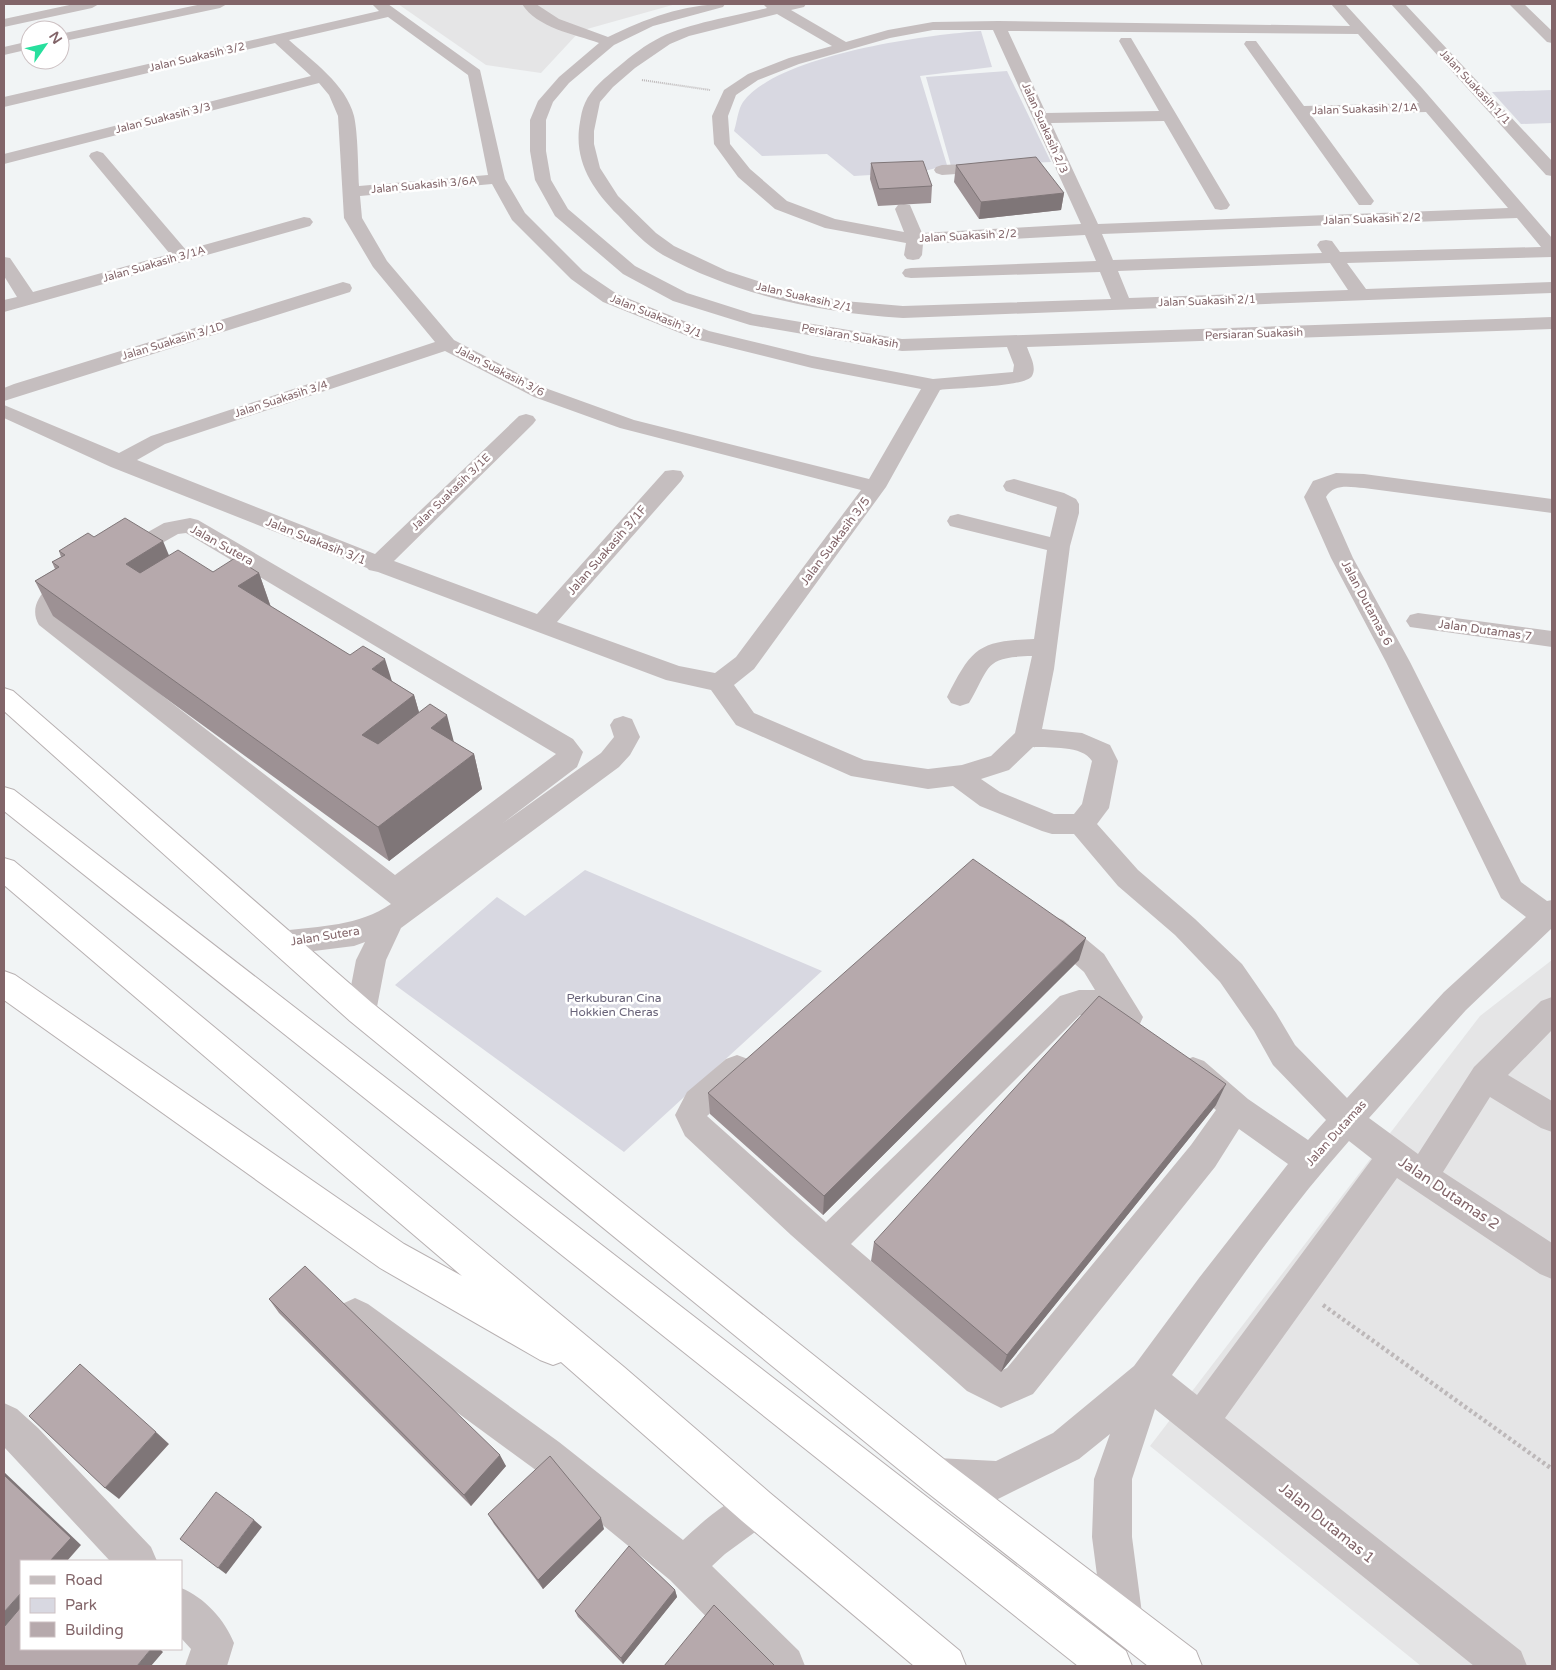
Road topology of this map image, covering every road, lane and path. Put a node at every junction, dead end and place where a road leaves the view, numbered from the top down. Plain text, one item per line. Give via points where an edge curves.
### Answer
1 (92, 4) edge
2 (220, 4) edge
3 (529, 4) edge
4 (718, 4) edge
5 (799, 4) edge
6 (1338, 4) edge
7 (1398, 4) edge
8 (1516, 4) edge
9 (773, 6) edge
10 (385, 8) edge
11 (1181, 11) dead end
12 (4, 23) edge
13 (998, 25) junction
14 (1545, 25) edge
15 (1186, 26) junction
16 (1359, 30) junction
17 (70, 36) edge
18 (278, 38) junction
19 (1552, 39) edge
20 (1126, 41) dead end
21 (609, 42) junction
22 (1251, 44) dead end
23 (845, 46) junction
24 (20, 47) edge
25 (4, 51) edge
26 (616, 77) junction
27 (322, 78) junction
28 (729, 93) junction
29 (4, 102) edge
30 (1430, 107) junction
31 (1300, 111) junction
32 (1170, 116) junction
33 (1042, 118) junction
34 (97, 156) dead end
35 (4, 159) edge
36 (1042, 166) edge
37 (1062, 166) junction
38 (1012, 168) edge
39 (942, 170) dead end
40 (1552, 171) edge
41 (497, 179) junction
42 (352, 192) junction
43 (1365, 201) dead end
44 (1221, 205) dead end
45 (904, 209) edge
46 (1519, 213) junction
47 (1310, 221) junction
48 (304, 222) dead end
49 (1092, 230) junction
50 (915, 239) junction
51 (1552, 251) edge
52 (181, 255) junction
53 (1335, 258) junction
54 (4, 262) edge
55 (1106, 266) junction
56 (343, 288) dead end
57 (1552, 288) edge
58 (907, 293) junction
59 (1362, 296) junction
60 (28, 299) junction
61 (1122, 304) junction
62 (4, 306) edge
63 (1552, 323) edge
64 (1015, 342) junction
65 (447, 344) junction
66 (902, 345) junction
67 (933, 385) junction
68 (4, 395) edge
69 (4, 411) edge
70 (526, 420) dead end
71 (119, 462) junction
72 (673, 476) dead end
73 (1014, 486) dead end
74 (875, 487) junction
75 (1552, 506) edge
76 (958, 521) dead end
77 (1059, 546) junction
78 (377, 565) junction
79 (1418, 621) dead end
80 (541, 625) junction
81 (1552, 639) edge
82 (1044, 647) junction
83 (719, 683) junction
84 (4, 697) edge
85 (960, 697) dead end
86 (623, 725) dead end
87 (1027, 737) junction
88 (957, 775) junction
89 (4, 797) edge
90 (1081, 824) junction
91 (4, 870) edge
92 (399, 905) junction
93 (1029, 907) edge
94 (1549, 913) edge
95 (282, 943) junction
96 (4, 984) edge
97 (1552, 1010) edge
98 (361, 1012) junction
99 (758, 1051) edge
100 (1175, 1055) edge
101 (1485, 1077) junction
102 (1238, 1109) junction
103 (1552, 1118) edge
104 (1348, 1121) junction
105 (1394, 1156) junction
106 (1310, 1161) junction
107 (1422, 1177) junction
108 (827, 1244) junction
109 (1552, 1262) edge
110 (1298, 1287) junction
111 (355, 1316) edge
112 (1147, 1379) junction
113 (611, 1380) junction
114 (4, 1422) edge
115 (1200, 1422) junction
116 (1552, 1469) edge
117 (937, 1477) junction
118 (756, 1507) junction
119 (136, 1560) edge
120 (684, 1566) junction
121 (182, 1609) edge
122 (1123, 1621) junction
123 (206, 1666) edge
124 (784, 1666) edge
125 (945, 1666) edge
126 (1111, 1666) edge
127 (1181, 1666) edge
128 (1506, 1666) edge

1 - 12 street
2 - 17 street
3 - 21 street via 549,19
4 - 21 street, Persiaran Suakasih via 648,23
5 - 9 street, Jalan Suakasih 2/1
6 - 16 street
7 - 40 street, Jalan Suakasih 1/1
8 - 14 street
9 - 23 street
9 - 26 street, Jalan Suakasih 2/1 via 674,36
10 - 18 street, Jalan Suakasih 3/2
10 - 41 street, Jalan Suakasih 3/1 via 475,73
11 - 15 street
13 - 15 street
13 - 23 street via 933,26
13 - 33 street, Jalan Suakasih 2/3
14 - 19 street
15 - 16 street
16 - 30 street
18 - 27 street, Jalan Suakasih 3/6
18 - 29 street, Jalan Suakasih 3/2
20 - 32 street
21 - 66 street, Persiaran Suakasih via 564,80 546,101 538,120 538,151 543,180 561,212 629,270 680,297 750,319
22 - 31 street, Jalan Suakasih 2/1A
23 - 28 street via 753,77
24 - 25 street
26 - 28 path
26 - 58 street, Jalan Suakasih 2/1 via 593,103 586,128 586,152 606,194 666,249 706,270 830,306 873,312
27 - 35 street, Jalan Suakasih 3/3
27 - 42 street, Jalan Suakasih 3/6 via 336,94 346,116
28 - 50 street, Jalan Suakasih 2/2 via 720,116 722,144 744,174 781,205 831,224
30 - 31 street, Jalan Suakasih 2/1A
30 - 46 street
31 - 43 street, Jalan Suakasih 2/1A
32 - 33 street
32 - 44 street
33 - 37 street, Jalan Suakasih 2/3
34 - 52 street
36 - 37 street
37 - 49 street, Jalan Suakasih 2/3
38 - 39 street
41 - 42 street, Jalan Suakasih 3/6A
41 - 67 street, Jalan Suakasih 3/1 via 518,216 577,275 610,298 702,335 812,362
42 - 65 street, Jalan Suakasih 3/6 via 353,218 379,263
45 - 50 street
46 - 47 street, Jalan Suakasih 2/2
46 - 51 street
47 - 49 street, Jalan Suakasih 2/2
47 - 53 street
48 - 52 street, Jalan Suakasih 3/1A
49 - 50 street, Jalan Suakasih 2/2
49 - 55 street, Jalan Suakasih 2/3
50 - 58 street
51 - 53 street
52 - 60 street, Jalan Suakasih 3/1A
53 - 55 street
53 - 59 street
54 - 60 street
55 - 58 street
55 - 61 street, Jalan Suakasih 2/3
56 - 68 street, Jalan Suakasih 3/1D
57 - 59 street, Jalan Suakasih 2/1
58 - 61 street, Jalan Suakasih 2/1
58 - 66 street
59 - 61 street, Jalan Suakasih 2/1
60 - 62 street, Jalan Suakasih 3/1A
63 - 64 street, Persiaran Suakasih
64 - 66 street, Persiaran Suakasih
64 - 67 street, Jalan Suakasih 3/1 via 1024,365 1023,375
65 - 71 street, Jalan Suakasih 3/4 via 158,440
65 - 74 street, Jalan Suakasih 3/6 via 541,393 627,424
67 - 74 street, Jalan Suakasih 3/5
69 - 71 street, Jalan Suakasih 3/1
70 - 78 street, Jalan Suakasih 3/1E
71 - 78 street, Jalan Suakasih 3/1
72 - 80 street, Jalan Suakasih 3/1F
73 - 77 street via 1068,504
74 - 83 street, Jalan Suakasih 3/5 via 745,663
75 - 94 street, Jalan Dutamas 6 via 1336,480 1321,486 1315,497 1342,558 1398,662 1511,890
76 - 77 street
77 - 82 street
78 - 80 street, Jalan Suakasih 3/1
79 - 81 street, Jalan Dutamas 7
80 - 83 street, Jalan Suakasih 3/1 via 675,674
82 - 85 street via 1000,648 986,654 976,663
82 - 87 street
83 - 88 street via 745,719 860,769 928,780
84 - 95 highway
86 - 92 street via 627,737 622,748 610,760
87 - 88 street via 1000,763
87 - 90 street via 1082,742 1101,752 1105,761 1095,808
88 - 90 street via 990,799 1052,824
89 - 126 highway
90 - 104 street, Jalan Dutamas 2 via 1128,878 1231,973 1284,1055
91 - 113 highway
92 - 92 street, Jalan Sutera via 568,760 570,752 190,524 172,528 52,595 45,608 47,620
92 - 95 street, Jalan Sutera via 354,934
92 - 98 street, Jalan Sutera via 371,960
93 - 108 street via 1094,962 1138,1025 1097,1003 1084,1000 1071,1005
94 - 104 street, Jalan Dutamas via 1455,1001
95 - 98 highway
96 - 113 highway via 392,1256
97 - 101 street
98 - 117 highway
99 - 108 street via 698,1102 691,1115 696,1126
100 - 102 street
101 - 103 street
101 - 107 street
102 - 106 street
102 - 108 street via 1020,1381 1001,1390 980,1378
104 - 105 street, Jalan Dutamas 2
104 - 106 street, Jalan Dutamas
105 - 107 street, Jalan Dutamas 2
105 - 110 street
106 - 112 street, Jalan Dutamas
107 - 109 street, Jalan Dutamas 2
110 - 115 street
110 - 116 path
111 - 120 street via 546,1455
112 - 115 street, Jalan Dutamas 1
112 - 117 street via 1066,1446 998,1480
112 - 122 street via 1113,1479 1112,1537
113 - 118 highway
114 - 119 street
115 - 128 street, Jalan Dutamas 1
117 - 122 highway
118 - 120 street via 711,1540
118 - 125 highway
120 - 124 street
121 - 123 street via 214,1643
122 - 127 highway

